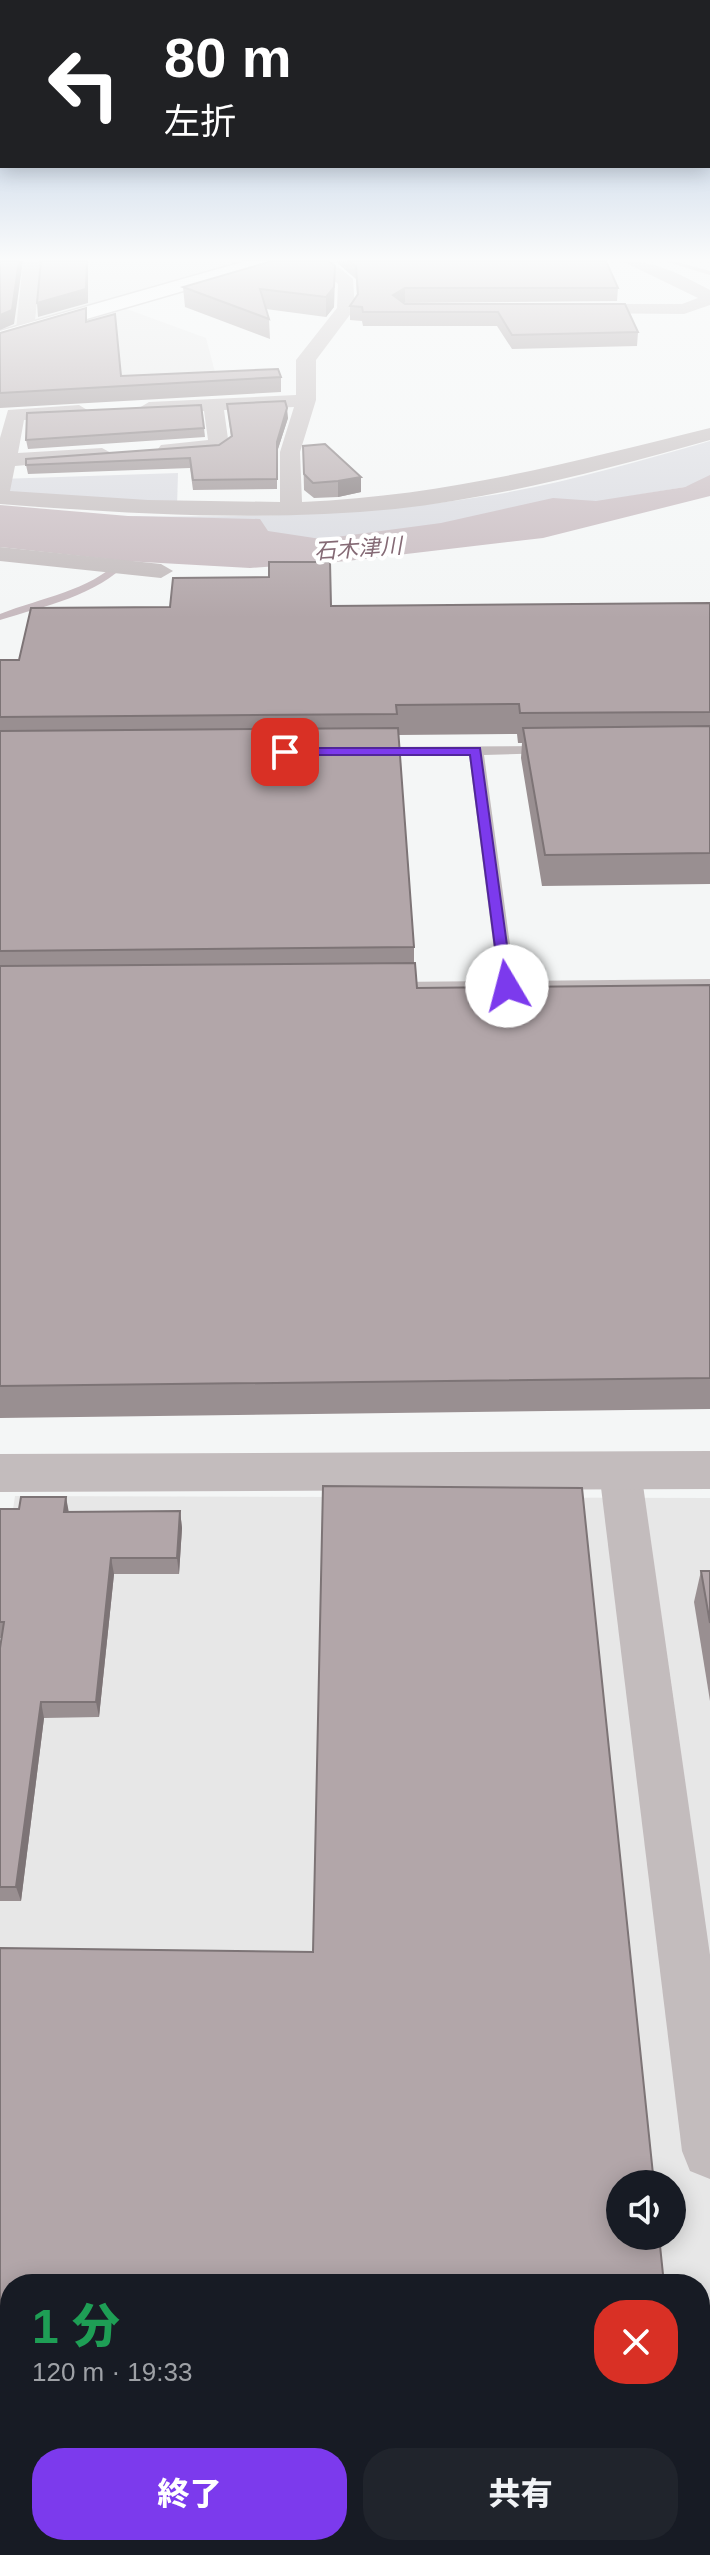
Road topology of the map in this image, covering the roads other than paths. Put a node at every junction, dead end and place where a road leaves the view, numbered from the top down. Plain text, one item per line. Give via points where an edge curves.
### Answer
1 (306, 380) edge
2 (306, 400) junction
3 (213, 404) junction
4 (710, 434) edge
5 (6, 460) junction
6 (0, 490) edge
7 (0, 497) edge
8 (291, 508) junction
9 (0, 554) edge
10 (161, 571) dead end
11 (569, 750) edge
12 (365, 751) edge
13 (476, 751) junction
14 (710, 984) edge
15 (507, 986) junction
16 (380, 987) edge
17 (710, 1470) edge
18 (620, 1471) junction
19 (0, 1473) edge
20 (710, 2151) edge

1 - 2 street
2 - 3 street
2 - 8 street via 290,452
3 - 5 street via 15,414
3 - 5 street via 219,446
4 - 8 street via 504,486 395,502
5 - 6 street
7 - 8 street via 222,511
9 - 10 street
11 - 13 lane
12 - 13 lane
13 - 15 lane
14 - 15 lane
15 - 16 lane
17 - 18 street
18 - 19 street
18 - 20 street

